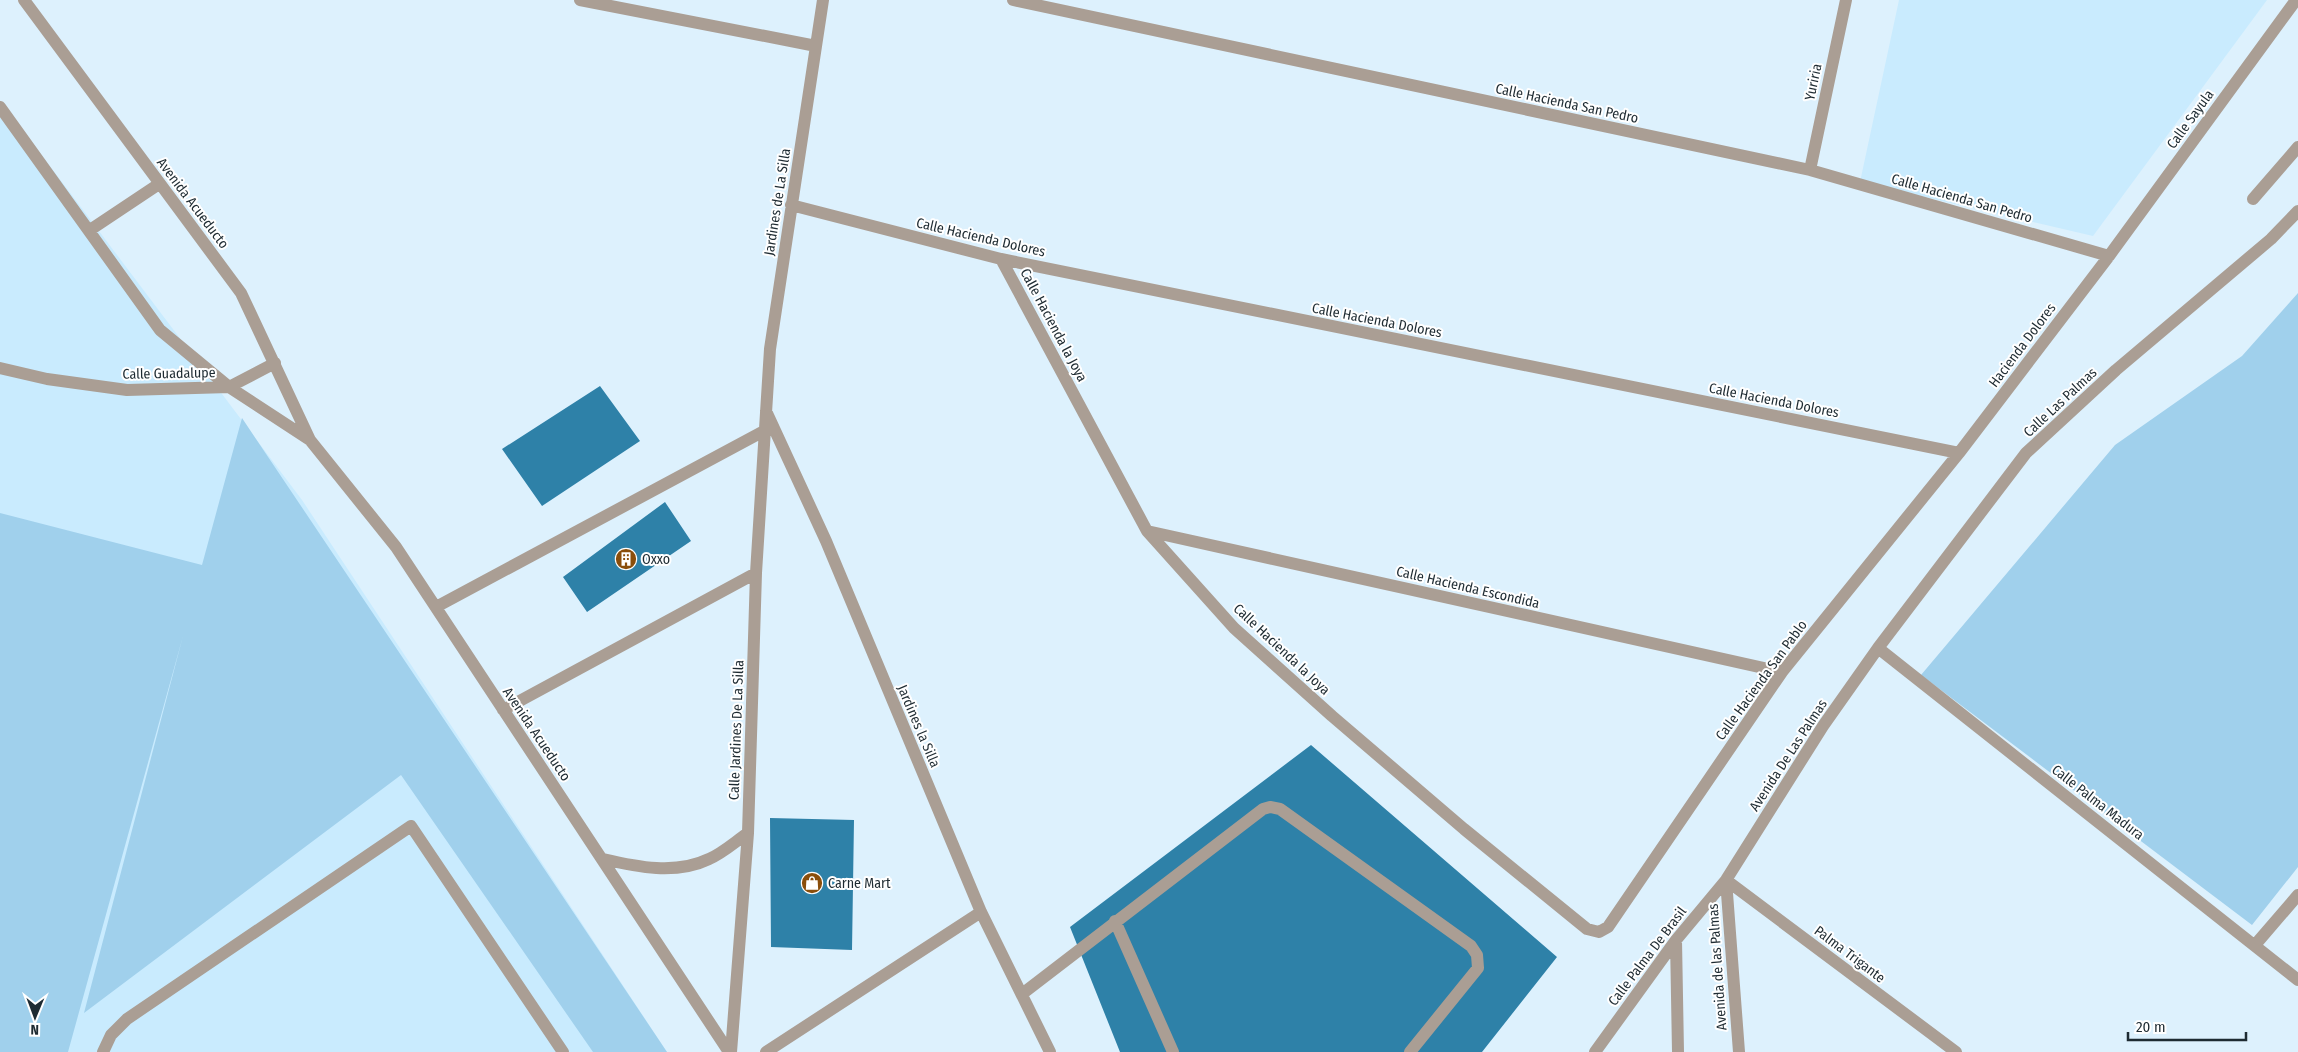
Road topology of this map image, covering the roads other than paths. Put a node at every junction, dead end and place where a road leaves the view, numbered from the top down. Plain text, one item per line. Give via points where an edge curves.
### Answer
1 (24, 0) edge
2 (580, 0) edge
3 (823, 0) edge
4 (1014, 0) edge
5 (1846, 0) edge
6 (2296, 0) edge
7 (816, 46) junction
8 (0, 106) edge
9 (2298, 147) edge
10 (1810, 170) junction
11 (159, 184) junction
12 (2253, 199) dead end
13 (791, 205) junction
14 (2298, 212) edge
15 (90, 230) junction
16 (2109, 256) junction
17 (1002, 259) junction
18 (275, 364) junction
19 (0, 368) edge
20 (229, 387) junction
21 (765, 409) junction
22 (764, 431) junction
23 (310, 440) junction
24 (1959, 453) junction
25 (1147, 531) junction
26 (756, 573) junction
27 (436, 607) junction
28 (1878, 648) junction
29 (1782, 672) junction
30 (503, 710) junction
31 (748, 833) junction
32 (602, 860) junction
33 (1726, 880) junction
34 (2298, 895) edge
35 (981, 912) junction
36 (1115, 921) junction
37 (1599, 932) joint
38 (1676, 940) junction
39 (2255, 945) junction
40 (2298, 980) edge
41 (1022, 994) junction
42 (103, 1052) edge
43 (562, 1052) edge
44 (730, 1052) edge
45 (766, 1052) edge
46 (1050, 1052) edge
47 (1173, 1052) edge
48 (1410, 1052) edge
49 (1595, 1052) edge
50 (1678, 1052) edge
51 (1739, 1052) edge
52 (1956, 1052) edge

1 - 11 street, Avenida Acueducto
2 - 7 street
3 - 7 street, Jardines de La Silla
4 - 10 street, Calle Hacienda San Pedro
5 - 10 street, Yuriria
6 - 16 street, Calle Sayula
7 - 13 street, Jardines de La Silla
8 - 15 street, Avenida Acueducto
9 - 12 street
10 - 16 street, Calle Hacienda San Pedro
11 - 15 street
11 - 18 street, Avenida Acueducto via 241,293
13 - 17 street, Calle Hacienda Dolores
13 - 21 street, Jardines de La Silla via 770,349
14 - 28 street, Calle Las Palmas via 2026,453
15 - 20 street, Avenida Acueducto via 160,330
16 - 24 street, Hacienda Dolores
17 - 24 street, Calle Hacienda Dolores
17 - 25 street, Calle Hacienda la Joya
18 - 20 street, Calle Guadalupe
18 - 23 street, Avenida Acueducto
19 - 20 street, Calle Guadalupe via 47,379 128,390
20 - 23 street, Avenida Acueducto
21 - 22 street, Calle Jardines De La Silla
21 - 35 street, Jardines la Silla via 826,541
22 - 26 street, Calle Jardines De La Silla
22 - 27 street
23 - 27 street, Avenida Acueducto via 396,547
24 - 29 street, Calle Hacienda San Pablo
25 - 29 street, Calle Hacienda Escondida
25 - 37 street, Calle Hacienda la Joya via 1234,628 1332,716 1587,929
26 - 30 street
26 - 31 street, Calle Jardines De La Silla
27 - 30 street, Avenida Acueducto
28 - 33 street, Avenida De Las Palmas via 1823,726
28 - 39 street, Calle Palma Madura
29 - 37 street, Calle Hacienda San Pablo via 1608,927
30 - 32 street, Avenida Acueducto
31 - 32 street via 709,859 687,865 653,869
31 - 44 street, Calle Jardines De La Silla
32 - 44 street, Avenida Acueducto
33 - 38 street, Calle Palma De Brasil
33 - 51 street, Avenida de las Palmas
33 - 52 street, Palma Trigante
34 - 39 street
35 - 41 street, Jardines la Silla
35 - 45 street
36 - 41 street
36 - 47 street
36 - 48 street via 1149,899 1263,809 1280,809 1471,946 1477,955 1478,968
38 - 49 street, Calle Palma De Brasil
38 - 50 street
39 - 40 street, Calle Palma Madura
41 - 46 street, Jardines la Silla
42 - 43 street via 111,1035 126,1019 411,826

